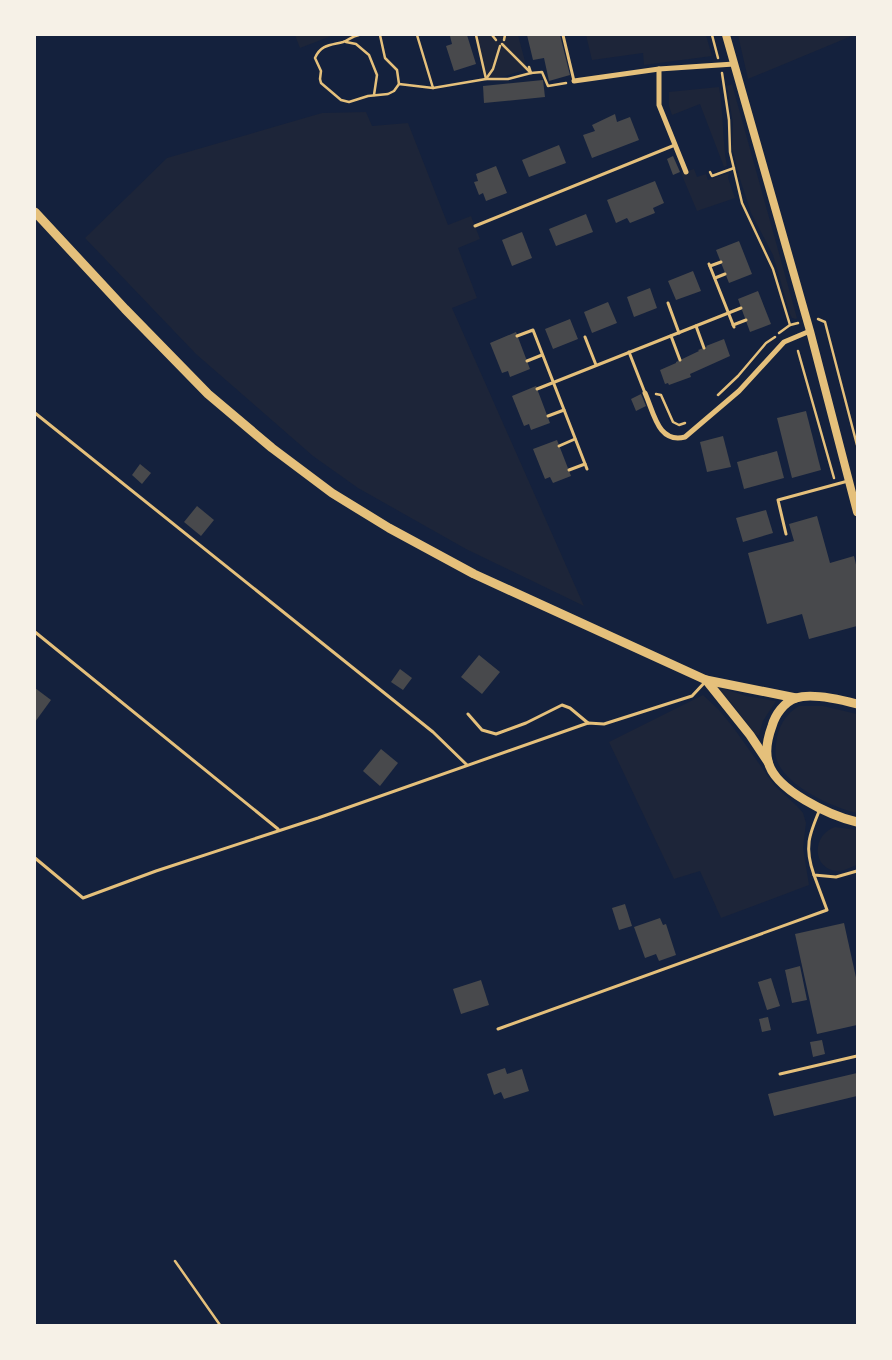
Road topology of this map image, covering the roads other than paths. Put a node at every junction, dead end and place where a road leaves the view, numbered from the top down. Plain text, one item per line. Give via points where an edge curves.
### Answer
1 (563, 35) edge
2 (726, 35) edge
3 (734, 64) junction
4 (659, 69) junction
5 (574, 81) joint
6 (675, 145) junction
7 (686, 172) dead end
8 (35, 212) edge
9 (475, 226) dead end
10 (720, 262) dead end
11 (726, 274) dead end
12 (715, 278) junction
13 (668, 303) dead end
14 (741, 308) dead end
15 (728, 313) junction
16 (746, 320) dead end
17 (696, 326) junction
18 (810, 331) junction
19 (679, 333) junction
20 (517, 336) dead end
21 (671, 336) junction
22 (585, 337) dead end
23 (704, 348) dead end
24 (629, 352) junction
25 (542, 355) junction
26 (680, 360) dead end
27 (527, 361) dead end
28 (596, 366) junction
29 (553, 382) junction
30 (537, 389) dead end
31 (646, 396) joint
32 (564, 410) junction
33 (35, 412) edge
34 (548, 416) dead end
35 (575, 439) junction
36 (559, 446) dead end
37 (585, 464) junction
38 (587, 469) dead end
39 (568, 470) dead end
40 (849, 481) junction
41 (857, 512) edge
42 (786, 534) dead end
43 (35, 632) edge
44 (706, 680) junction
45 (857, 696) edge
46 (796, 698) junction
47 (853, 703) edge
48 (468, 714) dead end
49 (588, 723) junction
50 (768, 762) junction
51 (467, 765) junction
52 (820, 809) junction
53 (857, 822) edge
54 (278, 830) junction
55 (35, 858) edge
56 (857, 871) edge
57 (814, 875) junction
58 (498, 1029) dead end
59 (857, 1056) edge
60 (780, 1074) dead end

1 - 5 lane
2 - 3 street
3 - 4 street
3 - 18 street
4 - 5 street
4 - 6 street via 659,105
6 - 7 street
6 - 9 lane
8 - 44 main road via 208,394 332,493 474,574
10 - 12 lane via 709,265
11 - 12 lane
12 - 15 lane
13 - 19 lane
14 - 15 lane
15 - 16 lane via 733,326
15 - 17 lane
17 - 19 lane
17 - 23 lane
18 - 31 street via 784,342 739,391 685,437 669,438 663,433
18 - 40 street
19 - 21 lane
20 - 25 lane via 533,330
21 - 24 lane
21 - 26 lane
22 - 28 lane
24 - 28 lane
24 - 31 lane
25 - 27 lane
25 - 29 lane
28 - 29 lane
29 - 30 lane
29 - 32 lane
32 - 34 lane
32 - 35 lane
33 - 51 lane via 433,732
35 - 36 lane
35 - 37 lane
37 - 38 lane
37 - 39 lane
40 - 41 street
40 - 42 lane via 778,500
43 - 54 lane
44 - 46 main road
44 - 49 lane via 692,696 604,724
44 - 50 main road
45 - 47 street
46 - 47 main road
46 - 50 main road via 786,704 773,722 767,746
48 - 49 lane via 482,730 496,734 562,705
49 - 51 lane
50 - 52 main road via 792,791
51 - 54 lane
52 - 53 main road
52 - 57 lane via 810,834 808,859
54 - 55 lane via 84,898
56 - 57 lane via 836,877
57 - 58 lane via 827,910
59 - 60 lane

